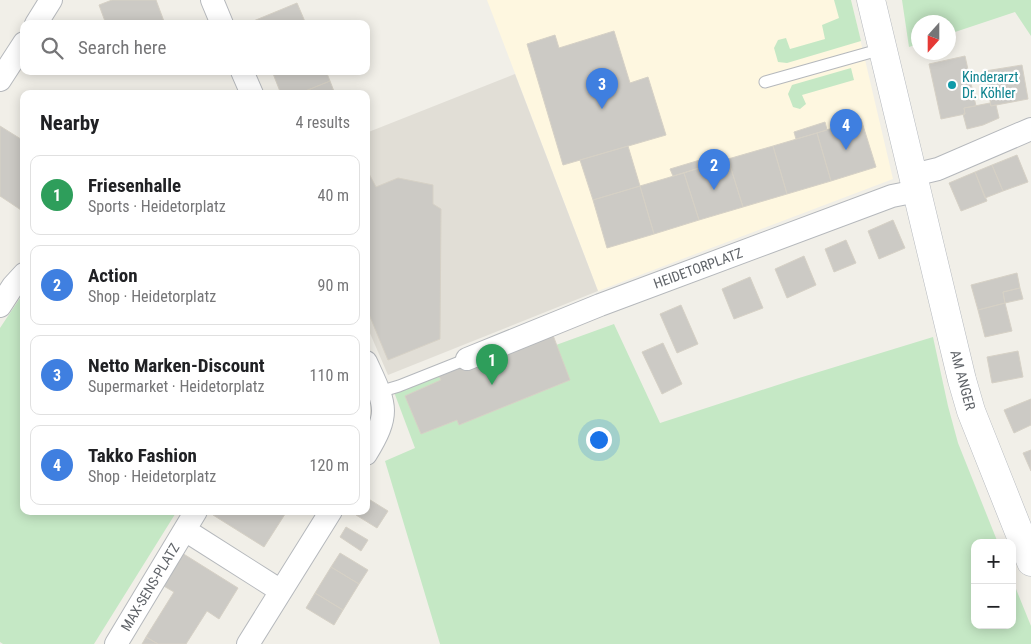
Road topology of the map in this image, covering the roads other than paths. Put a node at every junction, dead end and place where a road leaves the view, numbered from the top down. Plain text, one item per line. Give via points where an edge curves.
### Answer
1 (51, 0) edge
2 (212, 0) edge
3 (871, 0) edge
4 (38, 20) edge
5 (220, 20) edge
6 (20, 49) edge
7 (882, 49) junction
8 (244, 75) edge
9 (0, 80) edge
10 (765, 82) dead end
11 (250, 90) edge
12 (1031, 129) edge
13 (915, 183) junction
14 (20, 278) edge
15 (0, 306) edge
16 (467, 359) joint
17 (370, 371) edge
18 (381, 397) junction
19 (370, 447) edge
20 (328, 515) edge
21 (191, 520) edge
22 (1031, 562) edge
23 (281, 591) junction
24 (116, 644) edge
25 (248, 644) edge

1 - 4 street
2 - 5 street
3 - 7 street
6 - 9 street
7 - 10 lane
7 - 13 street
8 - 11 street
12 - 13 street, HEIDETORPLATZ via 938,169
13 - 16 street, HEIDETORPLATZ via 892,196 600,305
13 - 22 street, AM ANGER via 971,410
14 - 15 street
16 - 18 lane via 399,386
17 - 18 street
18 - 19 street via 382,422
20 - 23 street
21 - 23 street, MAX-SENS-PLATZ
21 - 24 street, MAX-SENS-PLATZ
23 - 25 street

